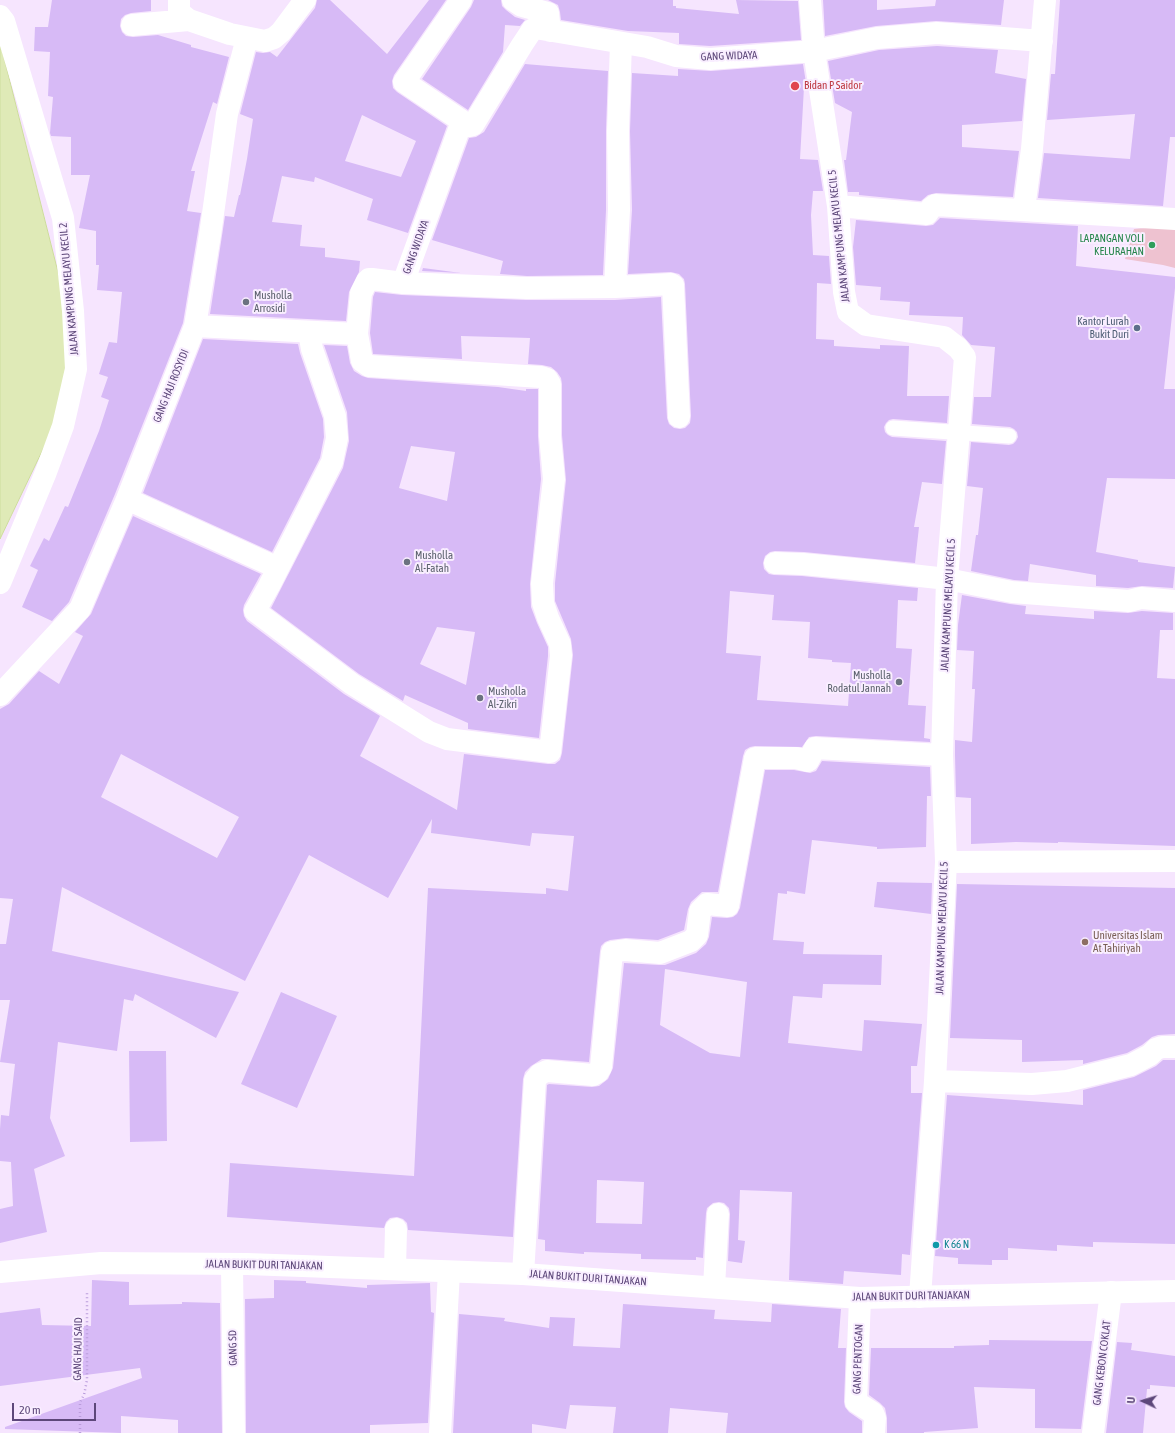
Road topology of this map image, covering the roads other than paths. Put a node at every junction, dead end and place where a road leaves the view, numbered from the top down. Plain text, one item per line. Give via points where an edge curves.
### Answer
1 (179, 0) edge
2 (304, 0) edge
3 (462, 0) edge
4 (513, 0) edge
5 (810, 0) edge
6 (1045, 0) edge
7 (549, 14) edge
8 (0, 16) edge
9 (190, 20) junction
10 (132, 25) dead end
11 (248, 38) junction
12 (1042, 41) junction
13 (621, 43) junction
14 (814, 51) junction
15 (462, 122) junction
16 (838, 206) junction
17 (1024, 209) junction
18 (1175, 219) edge
19 (403, 283) junction
20 (615, 287) junction
21 (195, 326) junction
22 (309, 332) junction
23 (357, 334) junction
24 (679, 417) dead end
25 (893, 428) dead end
26 (959, 433) junction
27 (1009, 436) dead end
28 (127, 499) junction
29 (775, 564) dead end
30 (278, 568) junction
31 (947, 579) junction
32 (0, 583) edge
33 (1175, 601) edge
34 (0, 695) edge
35 (942, 755) junction
36 (1175, 861) edge
37 (946, 862) junction
38 (1175, 1047) edge
39 (935, 1081) junction
40 (718, 1214) dead end
41 (396, 1229) dead end
42 (232, 1264) junction
43 (395, 1268) junction
44 (0, 1272) edge
45 (448, 1272) junction
46 (523, 1274) junction
47 (714, 1288) junction
48 (1175, 1291) edge
49 (1111, 1292) junction
50 (920, 1297) junction
51 (860, 1298) junction
52 (234, 1433) edge
53 (440, 1433) edge
54 (874, 1433) edge
55 (1093, 1433) edge

1 - 9 street via 179,12
2 - 11 street via 274,38 265,41
3 - 15 street via 404,82
4 - 7 street, GANG WIDAYA via 522,6
5 - 14 street, JALAN KAMPUNG MELAYU KECIL 5
6 - 12 street
7 - 13 street, GANG WIDAYA
7 - 15 street, GANG WIDAYA via 532,30 473,125 469,126
8 - 32 street, JALAN KAMPUNG MELAYU KECIL 2 via 4,21 63,218 74,311 76,369 63,426
9 - 10 street
9 - 11 street
11 - 21 street, GANG HAJI ROSYIDI via 227,114
12 - 14 street, GANG WIDAYA via 937,33 877,38
12 - 17 street
13 - 14 street, GANG WIDAYA via 647,47 676,56 710,59
13 - 20 street via 619,210
14 - 16 street, JALAN KAMPUNG MELAYU KECIL 5
15 - 19 street, GANG WIDAYA
16 - 17 street via 927,214 936,205
16 - 26 street, JALAN KAMPUNG MELAYU KECIL 5 via 844,292 848,312 866,325 944,337 965,357
17 - 18 street
19 - 20 street via 527,288
19 - 23 street, GANG WIDAYA via 369,279 361,293
20 - 24 street via 673,285
21 - 22 street
21 - 28 street, GANG HAJI ROSYIDI
22 - 23 street
22 - 30 street via 312,349 335,416 337,438 332,462
23 - 30 street, GANG WIDAYA via 362,361 369,366 540,377 547,379 550,384 550,436 554,479 542,583 543,603 560,644 561,656 550,752 448,740 429,732 352,684 255,611
25 - 26 lane
26 - 27 lane
26 - 31 street, JALAN KAMPUNG MELAYU KECIL 5
28 - 30 street
28 - 34 street, GANG HAJI ROSYIDI via 80,609
29 - 31 street via 803,564
31 - 33 street via 1012,592 1129,601 1141,598
31 - 35 street, JALAN KAMPUNG MELAYU KECIL 5
35 - 37 street, JALAN KAMPUNG MELAYU KECIL 5
35 - 46 street via 815,748 808,760 754,758 728,906 707,904 700,911 697,935 691,941 660,953 625,950 612,952 601,1067 598,1072 593,1075 547,1071 535,1080
36 - 37 street
37 - 39 street, JALAN KAMPUNG MELAYU KECIL 5
38 - 39 street via 1162,1047 1130,1064 1067,1081 1032,1084
39 - 50 street, JALAN KAMPUNG MELAYU KECIL 5
40 - 47 street
41 - 43 street
42 - 43 street, JALAN BUKIT DURI TANJAKAN
42 - 44 street, JALAN BUKIT DURI TANJAKAN via 101,1263
42 - 52 street, GANG SD
43 - 45 street, JALAN BUKIT DURI TANJAKAN
45 - 46 street, JALAN BUKIT DURI TANJAKAN
45 - 53 street
46 - 47 street, JALAN BUKIT DURI TANJAKAN
47 - 51 street, JALAN BUKIT DURI TANJAKAN
48 - 49 street, JALAN BUKIT DURI TANJAKAN
49 - 50 street, JALAN BUKIT DURI TANJAKAN
49 - 55 street, GANG KEBON COKLAT
50 - 51 street, JALAN BUKIT DURI TANJAKAN
51 - 54 street, GANG PENTOGAN via 856,1402 873,1413

